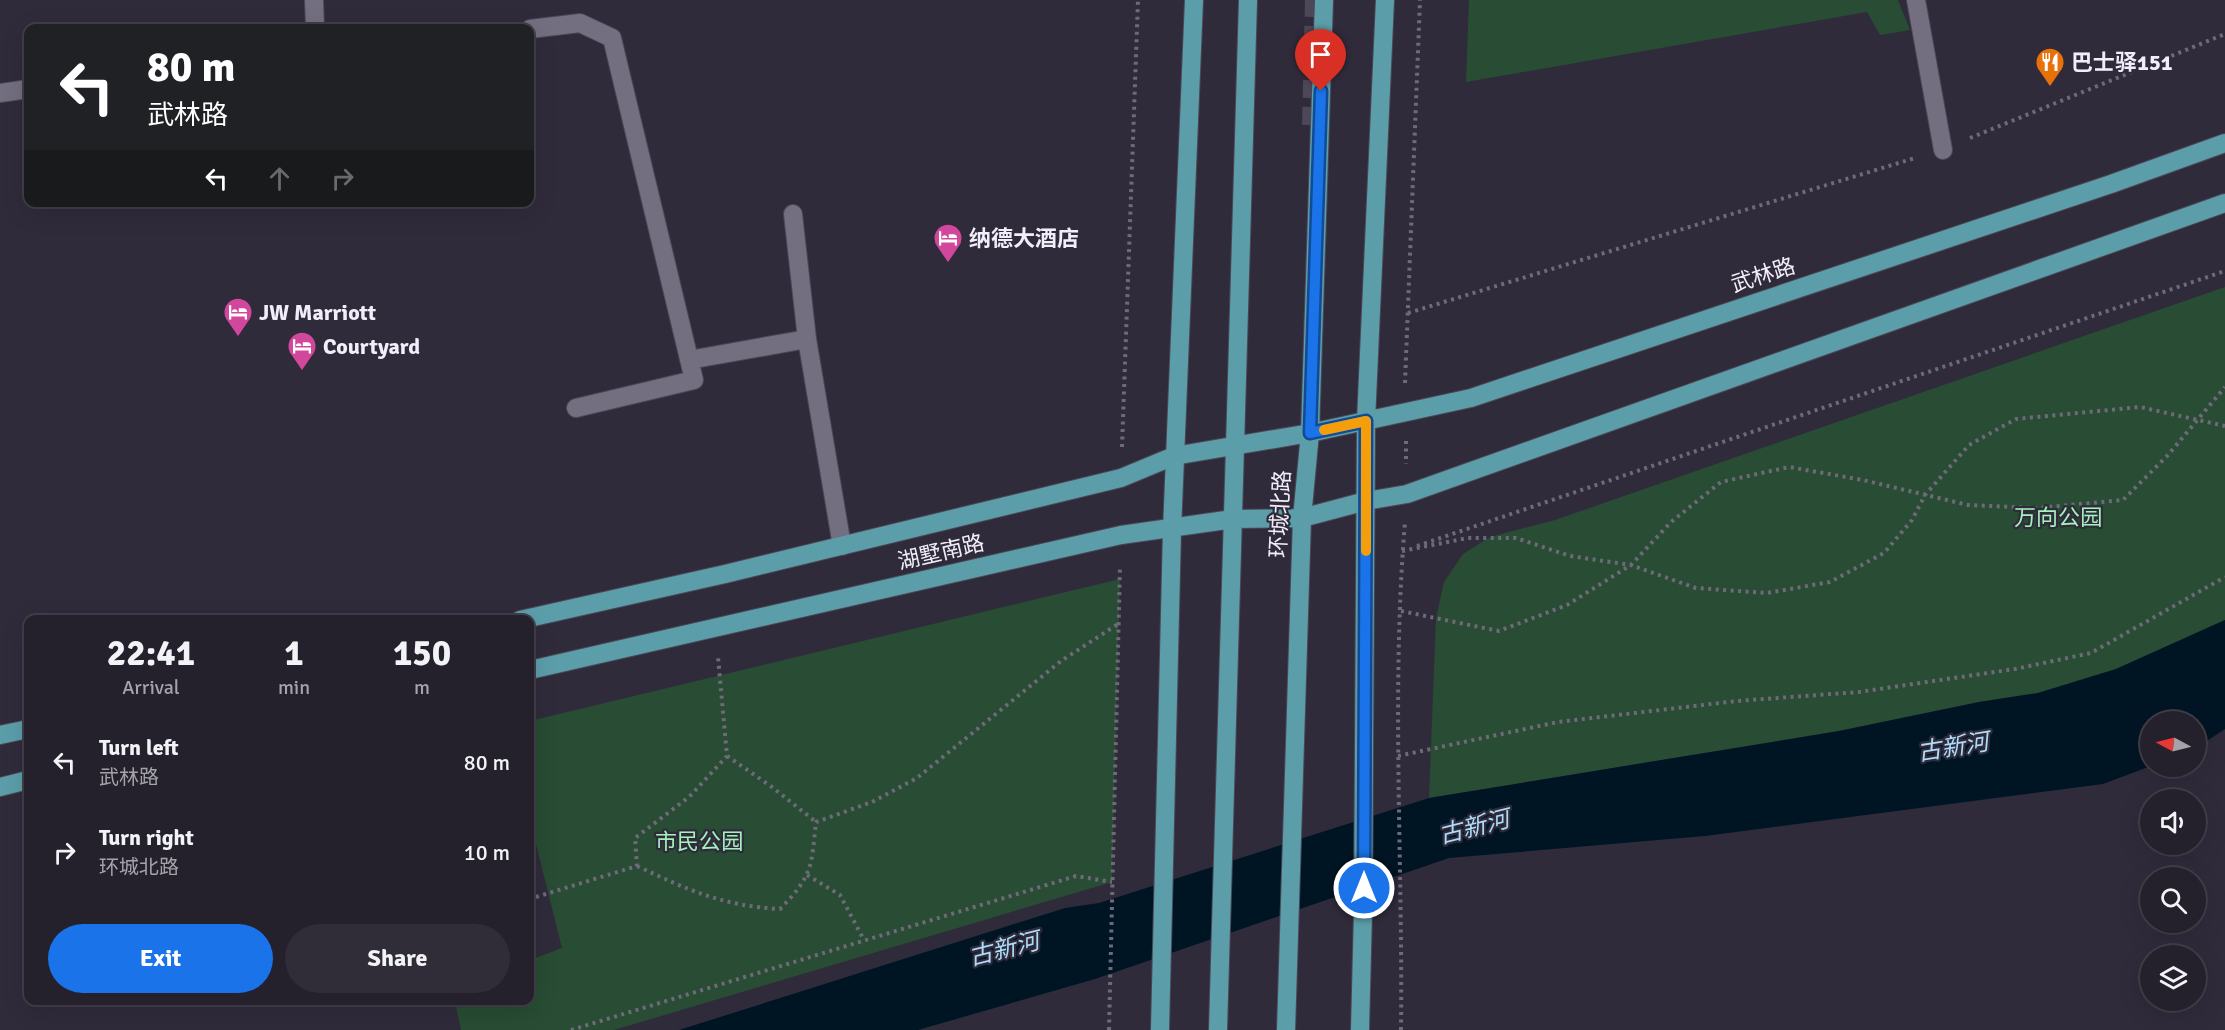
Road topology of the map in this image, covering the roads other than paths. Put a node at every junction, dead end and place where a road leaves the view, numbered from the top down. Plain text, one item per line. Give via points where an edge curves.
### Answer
1 (314, 0) edge
2 (1194, 0) edge
3 (1248, 0) edge
4 (1324, 0) edge
5 (1385, 0) edge
6 (1916, 0) edge
7 (315, 24) edge
8 (534, 29) edge
9 (24, 90) edge
10 (0, 93) edge
11 (2225, 143) edge
12 (1943, 150) road end
13 (2225, 203) edge
14 (793, 214) dead end
15 (807, 339) junction
16 (690, 360) junction
17 (576, 408) dead end
18 (1366, 421) junction
19 (1310, 433) junction
20 (1233, 445) junction
21 (1174, 456) junction
22 (1366, 501) junction
23 (1302, 518) junction
24 (1233, 519) junction
25 (1172, 530) junction
26 (842, 546) junction
27 (534, 617) edge
28 (534, 669) edge
29 (24, 730) edge
30 (0, 735) edge
31 (24, 781) edge
32 (0, 787) edge
33 (1160, 1030) edge
34 (1218, 1030) edge
35 (1286, 1030) edge
36 (1360, 1030) edge

1 - 7 lane
2 - 21 main road
3 - 20 main road, 环城北路
4 - 19 main road, 环城北路
5 - 18 main road
6 - 12 lane
8 - 16 lane via 580,23 612,38
9 - 10 lane
11 - 18 main road, 武林路 via 1471,398
13 - 22 main road via 1407,494
14 - 15 lane
15 - 16 lane
15 - 26 lane
16 - 17 lane via 694,380
18 - 19 main road, 武林路
18 - 22 main road
19 - 20 main road, 湖墅南路
19 - 23 main road, 环城北路
20 - 21 main road, 湖墅南路
20 - 24 main road, 环城北路
21 - 25 main road
21 - 26 main road, 湖墅南路 via 1121,478
22 - 23 main road, 湖墅南路
22 - 36 main road
23 - 24 main road, 湖墅南路
23 - 35 main road, 环城北路
24 - 25 main road, 湖墅南路
24 - 34 main road, 环城北路
25 - 28 main road, 湖墅南路 via 1121,535
25 - 33 main road
26 - 27 main road, 湖墅南路
29 - 30 main road
31 - 32 main road

